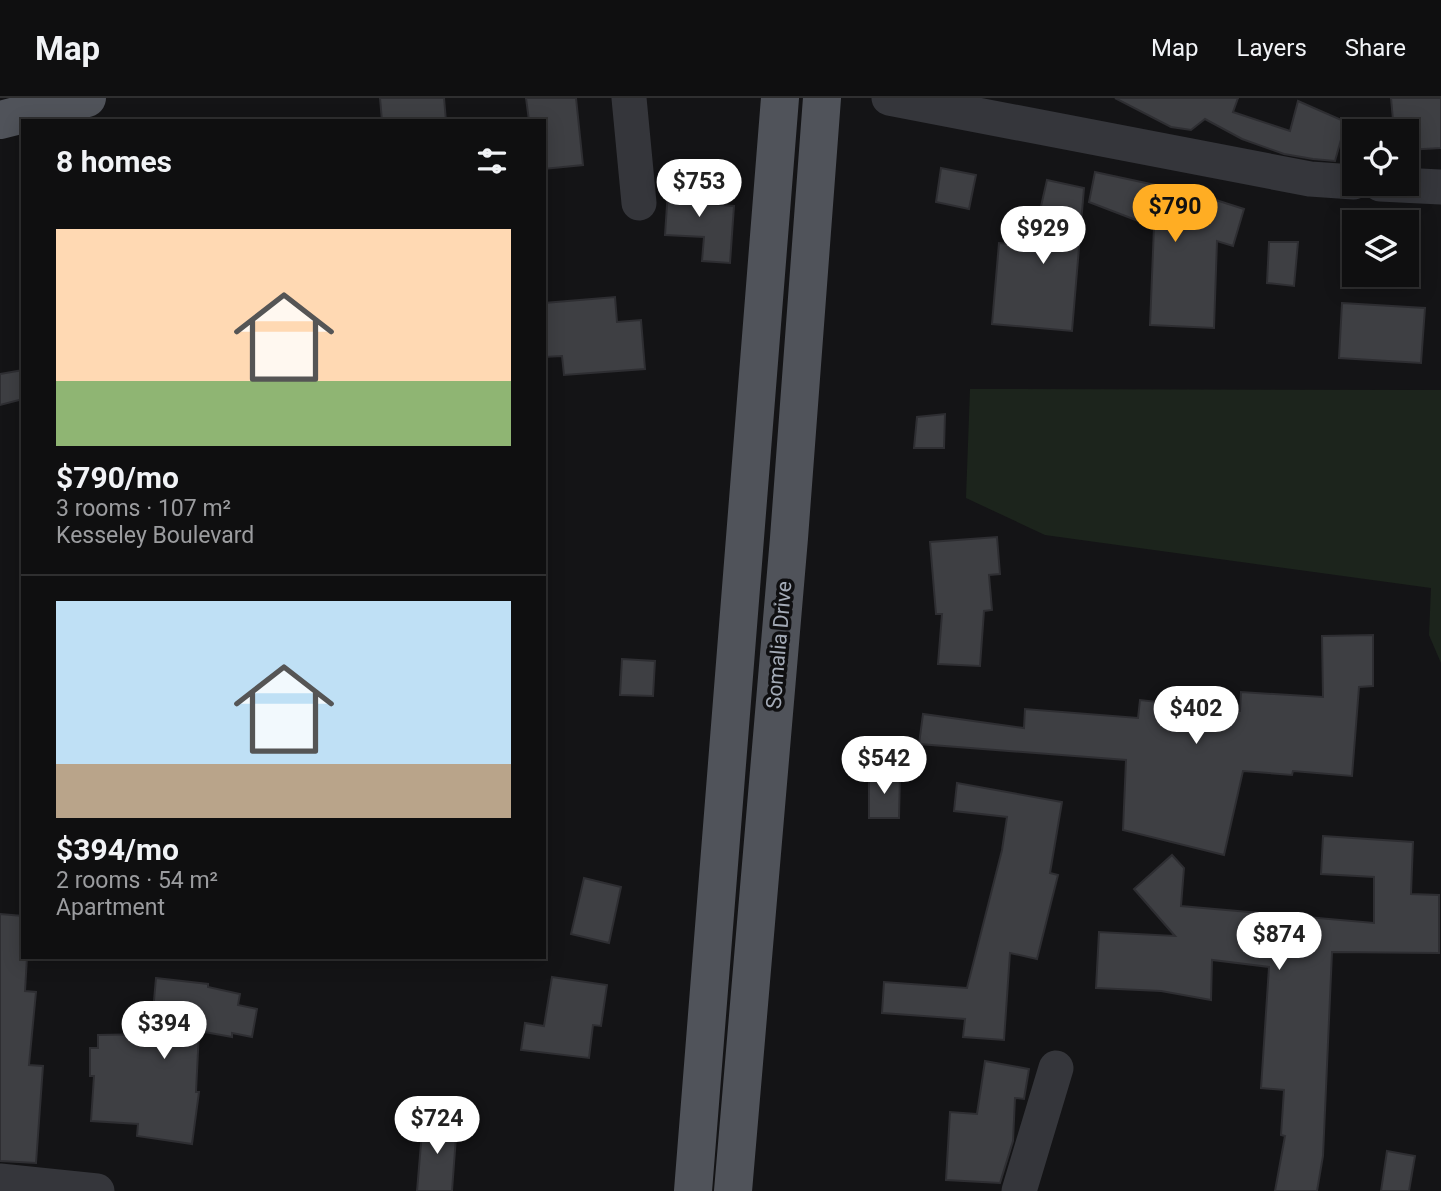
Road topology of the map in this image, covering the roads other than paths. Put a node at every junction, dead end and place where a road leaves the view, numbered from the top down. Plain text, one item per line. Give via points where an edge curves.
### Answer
1 (87, 98) edge
2 (629, 98) edge
3 (780, 98) edge
4 (822, 98) edge
5 (889, 98) edge
6 (0, 120) edge
7 (1342, 181) edge
8 (1419, 186) edge
9 (1441, 187) edge
10 (639, 203) dead end
11 (1056, 1068) dead end
12 (0, 1181) edge
13 (97, 1191) edge
14 (693, 1191) edge
15 (733, 1191) edge
16 (1019, 1191) edge

1 - 6 main road
2 - 10 street
3 - 14 main road, Somalia Drive
4 - 15 main road, Somalia Drive
5 - 7 street via 1310,180
8 - 9 street
11 - 16 street
12 - 13 street

